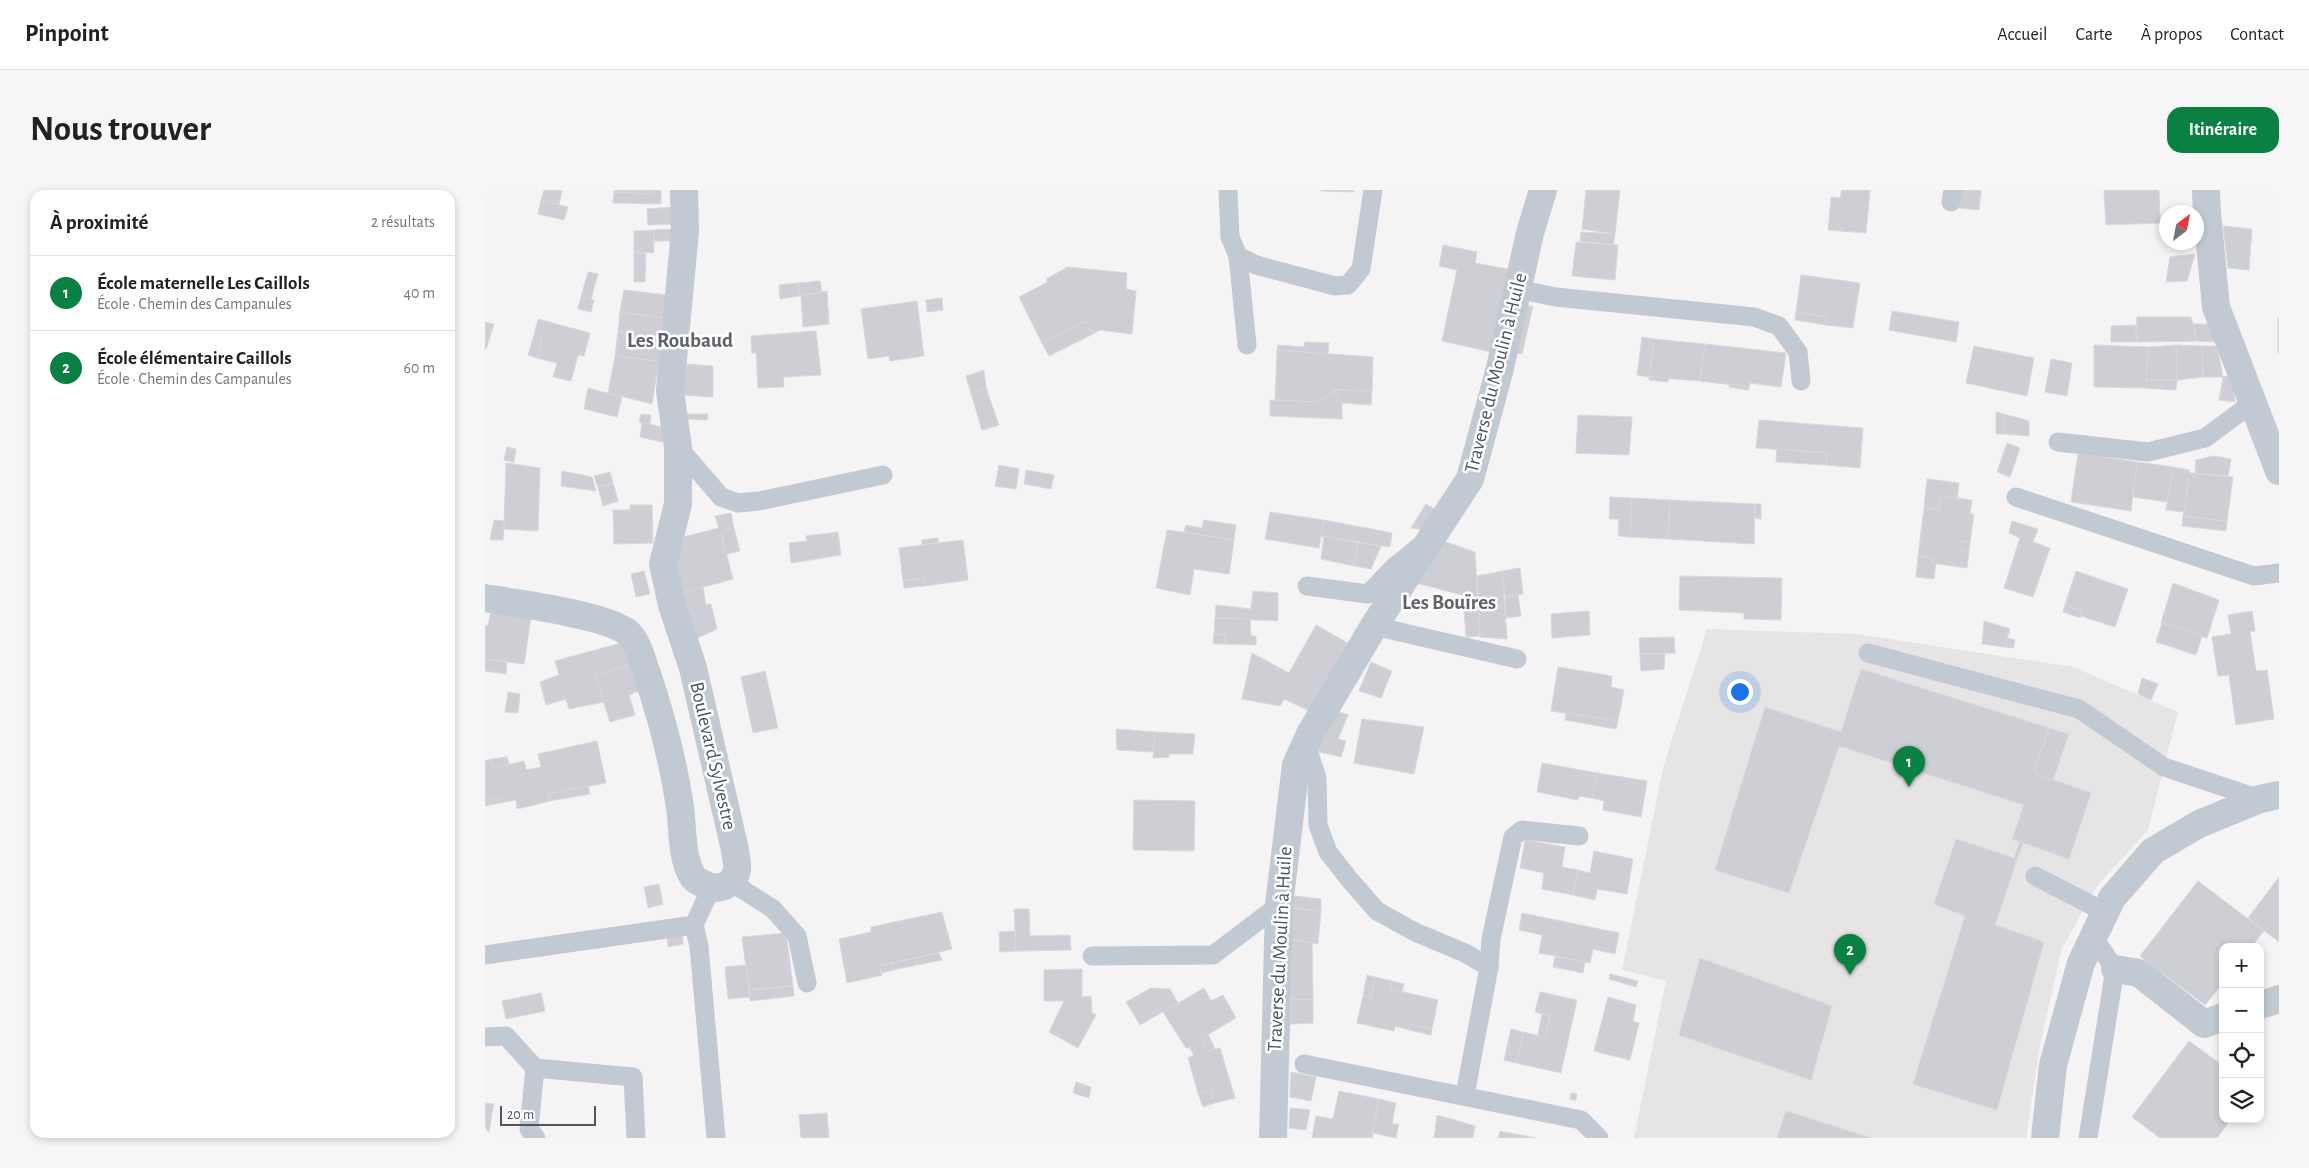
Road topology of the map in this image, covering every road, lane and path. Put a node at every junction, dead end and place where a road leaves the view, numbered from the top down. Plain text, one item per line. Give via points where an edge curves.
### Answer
1 (684, 190) edge
2 (1228, 190) edge
3 (1373, 190) edge
4 (1543, 190) edge
5 (2207, 190) edge
6 (1238, 256) junction
7 (1517, 289) junction
8 (1247, 345) dead end
9 (1801, 381) dead end
10 (2251, 396) junction
11 (2059, 442) dead end
12 (679, 447) junction
13 (2279, 471) edge
14 (883, 475) dead end
15 (2016, 497) dead end
16 (1433, 536) junction
17 (2279, 574) edge
18 (1307, 586) dead end
19 (485, 598) edge
20 (1374, 626) junction
21 (1868, 653) dead end
22 (1517, 659) dead end
23 (1306, 744) junction
24 (2270, 797) edge
25 (1579, 836) dead end
26 (2035, 876) dead end
27 (721, 885) junction
28 (1279, 905) junction
29 (2105, 912) junction
30 (694, 925) junction
31 (2093, 937) junction
32 (485, 954) edge
33 (1092, 956) dead end
34 (1489, 967) junction
35 (2115, 969) junction
36 (807, 983) dead end
37 (2279, 999) edge
38 (2264, 1004) edge
39 (2219, 1018) edge
40 (485, 1037) edge
41 (1304, 1064) dead end
42 (535, 1068) junction
43 (1465, 1095) junction
44 (536, 1138) edge
45 (636, 1138) edge
46 (716, 1138) edge
47 (1273, 1138) edge
48 (1599, 1138) edge
49 (2045, 1138) edge
50 (2088, 1138) edge

1 - 12 street, Boulevard Sylvestre via 685,231 670,391
2 - 6 lane via 1230,237
3 - 6 lane via 1361,269 1348,285 1335,286 1256,265
4 - 7 street, Traverse du Moulin à Huile
5 - 10 street via 2216,307
6 - 8 lane
7 - 9 lane via 1556,297 1754,317 1779,326 1798,352
7 - 16 street, Traverse du Moulin à Huile via 1470,479
10 - 11 lane via 2243,410 2205,438 2148,452
10 - 13 street
12 - 14 lane via 721,497 738,502
12 - 27 street, Boulevard Sylvestre via 678,504 663,564 672,606 693,668 735,850 737,869
15 - 17 lane via 2254,576
16 - 18 lane via 1393,568 1368,594
16 - 20 street, Traverse du Moulin à Huile
19 - 27 street, Boulevard Sylvestre via 615,624 629,634 638,649 663,720 685,853 694,879
20 - 22 lane
20 - 23 street, Traverse du Moulin à Huile
21 - 24 lane via 2079,708 2164,767
23 - 28 street, Traverse du Moulin à Huile via 1296,765
23 - 34 lane via 1317,778 1319,825 1328,852 1349,879 1377,911
24 - 29 street via 2199,824 2153,850 2112,898
25 - 34 lane via 1522,830 1513,837 1491,939
26 - 29 lane
27 - 30 lane
27 - 36 lane via 773,909 797,936
28 - 33 lane via 1213,955
28 - 47 street, Traverse du Moulin à Huile
29 - 31 street
30 - 32 lane
30 - 46 lane via 699,946
31 - 35 lane
31 - 49 street via 2081,963 2053,1065
34 - 43 lane
35 - 39 street via 2139,973 2204,1024
35 - 50 lane
37 - 38 street
40 - 42 lane via 506,1036
41 - 43 lane
42 - 44 lane via 529,1129
42 - 45 lane via 633,1077
43 - 48 lane via 1581,1120

